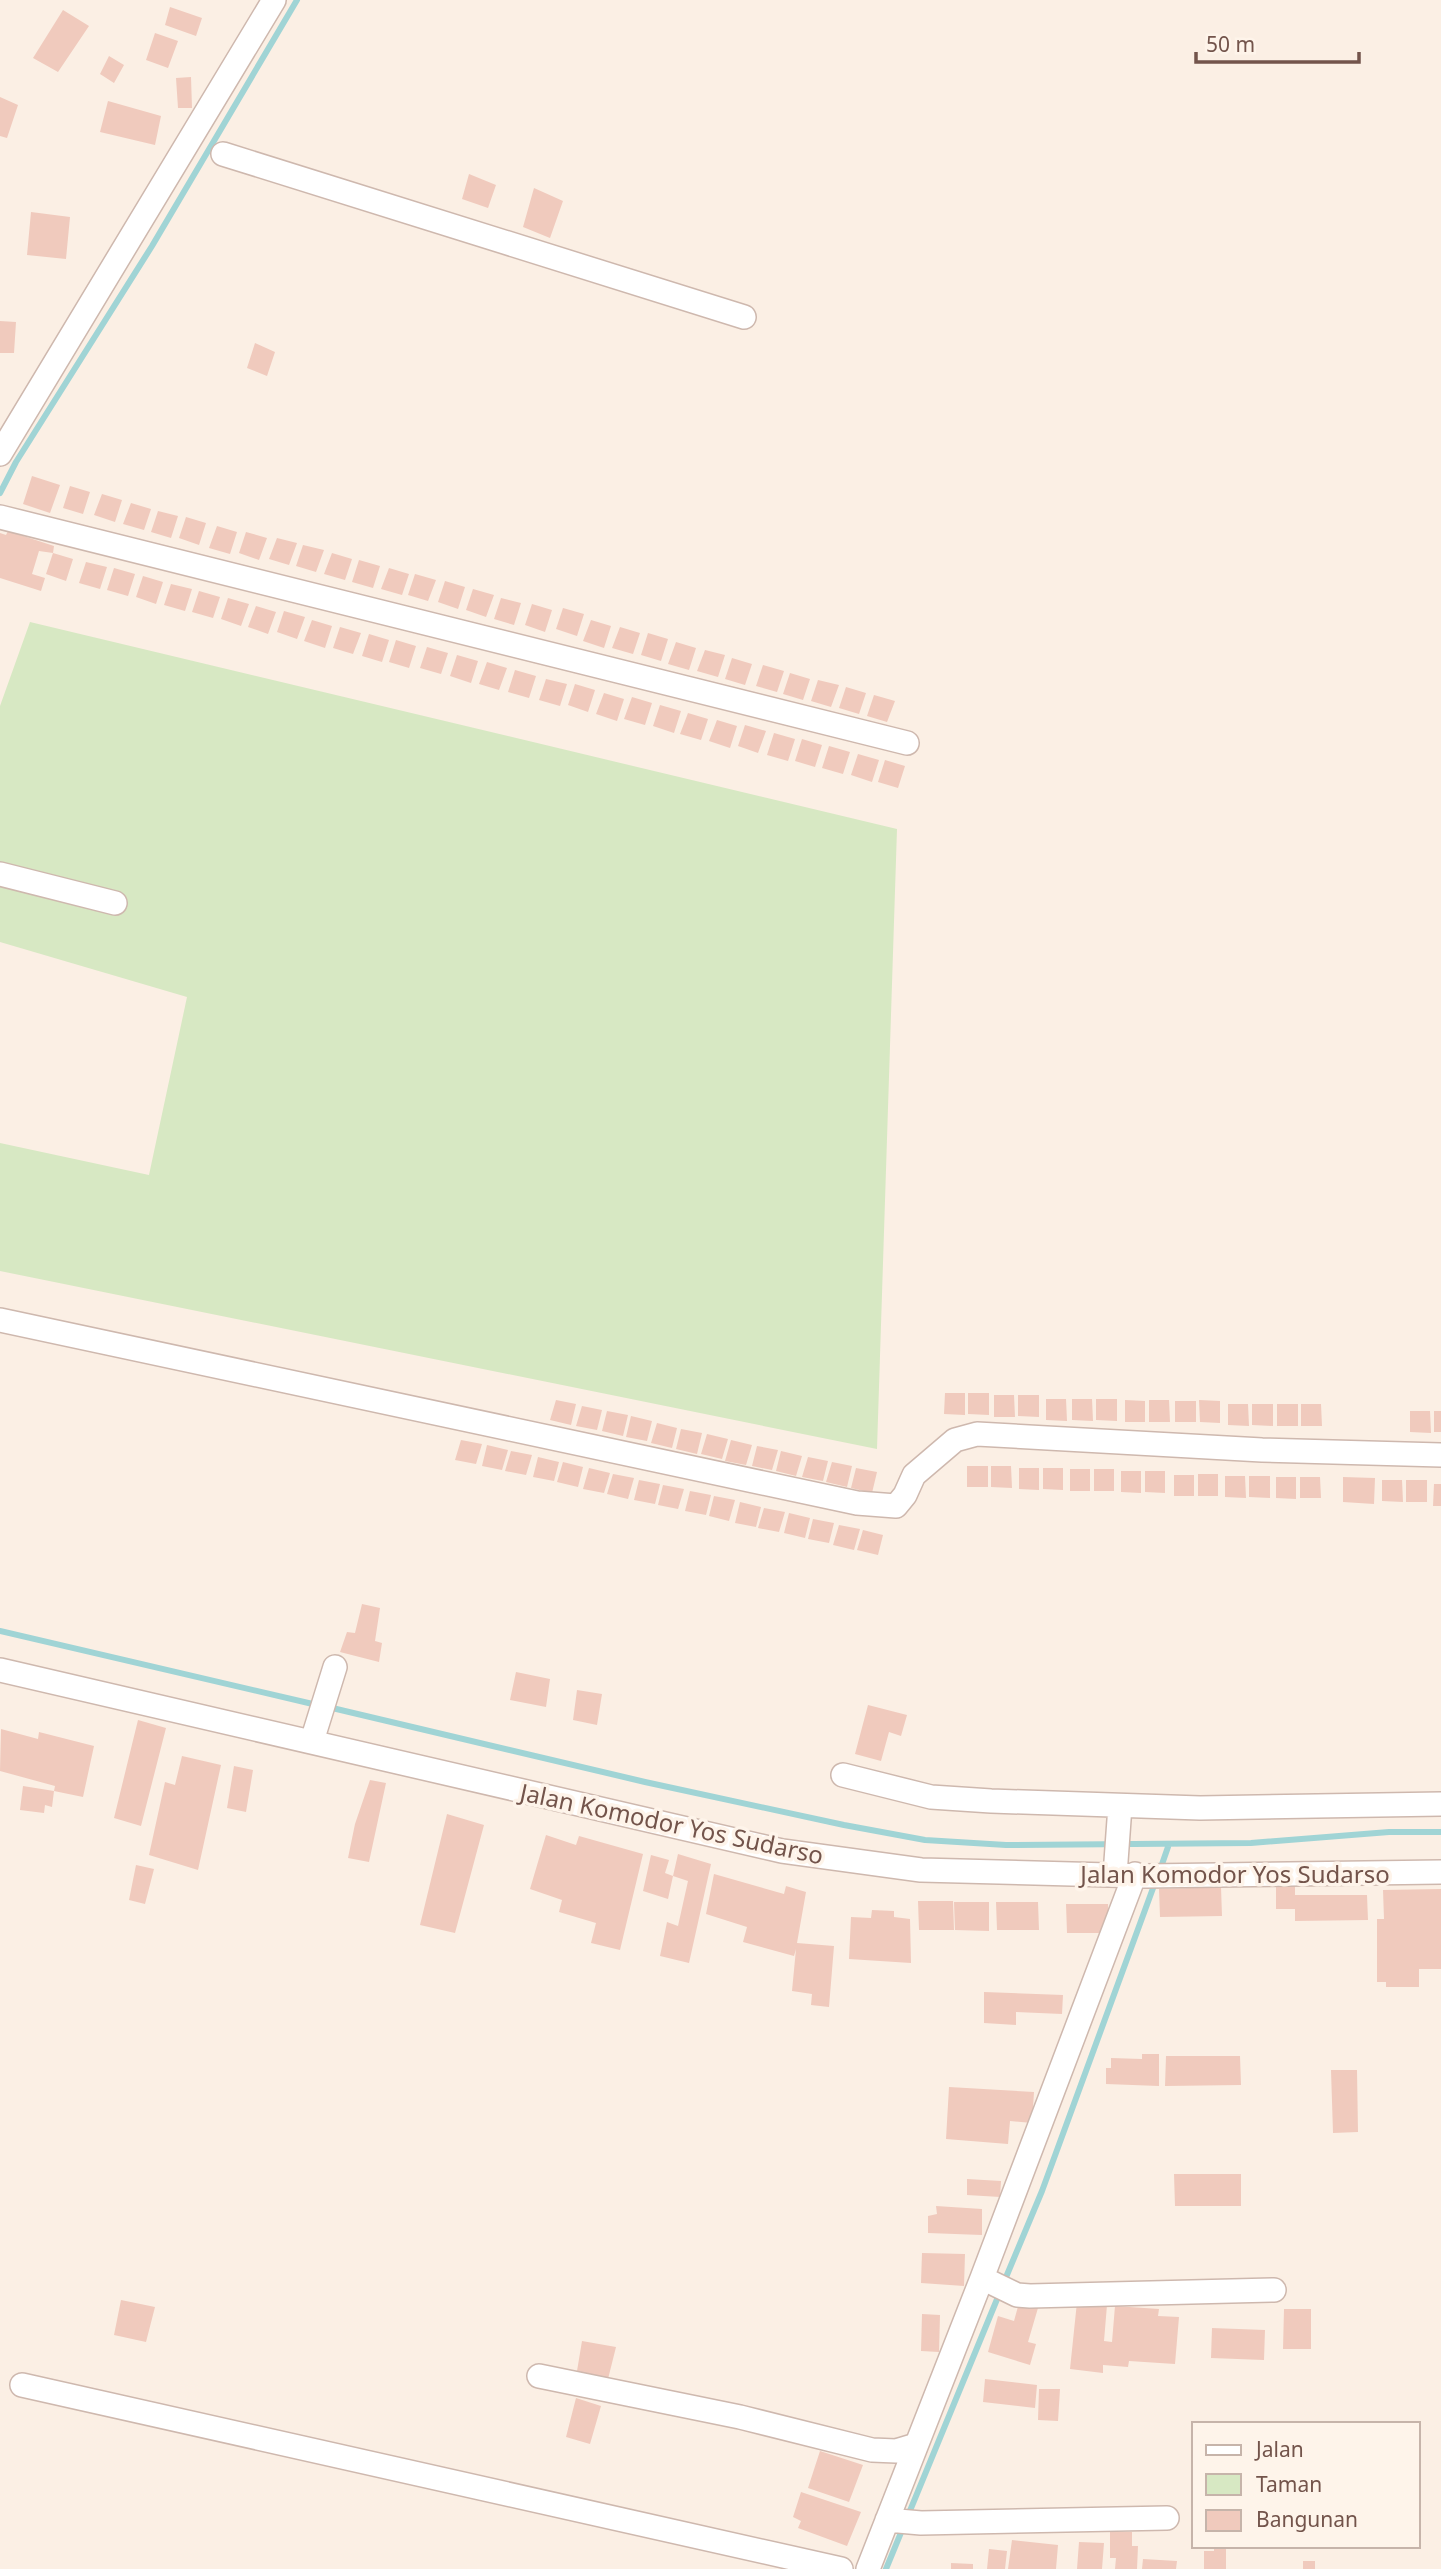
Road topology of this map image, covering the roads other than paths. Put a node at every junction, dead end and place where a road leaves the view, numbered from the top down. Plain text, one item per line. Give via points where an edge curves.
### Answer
1 (274, 0) edge
2 (223, 155) dead end
3 (744, 317) dead end
4 (0, 454) edge
5 (0, 517) edge
6 (907, 743) dead end
7 (0, 874) edge
8 (114, 903) dead end
9 (0, 1320) edge
10 (1441, 1455) edge
11 (335, 1668) dead end
12 (0, 1670) edge
13 (316, 1731) junction
14 (843, 1775) dead end
15 (1441, 1804) edge
16 (1120, 1813) junction
17 (1128, 1871) junction
18 (1441, 1872) edge
19 (995, 2284) junction
20 (1273, 2290) dead end
21 (539, 2376) dead end
22 (22, 2385) dead end
23 (916, 2445) junction
24 (1167, 2518) dead end
25 (890, 2520) junction
26 (841, 2569) edge
27 (868, 2569) edge

1 - 4 street
2 - 3 street
5 - 6 street
7 - 8 street
9 - 10 street via 882,1506 896,1506 915,1475 955,1440 977,1434
11 - 13 street
12 - 13 street, Jalan Komodor Yos Sudarso
13 - 17 street, Jalan Komodor Yos Sudarso via 782,1851 921,1870
14 - 16 street via 931,1797
15 - 16 street
16 - 17 street
17 - 18 street, Jalan Komodor Yos Sudarso via 1175,1876
17 - 19 street
19 - 20 street via 1030,2296
19 - 23 street
21 - 23 street via 740,2417 872,2450 896,2451
22 - 26 street
23 - 25 street
24 - 25 street
25 - 27 street

